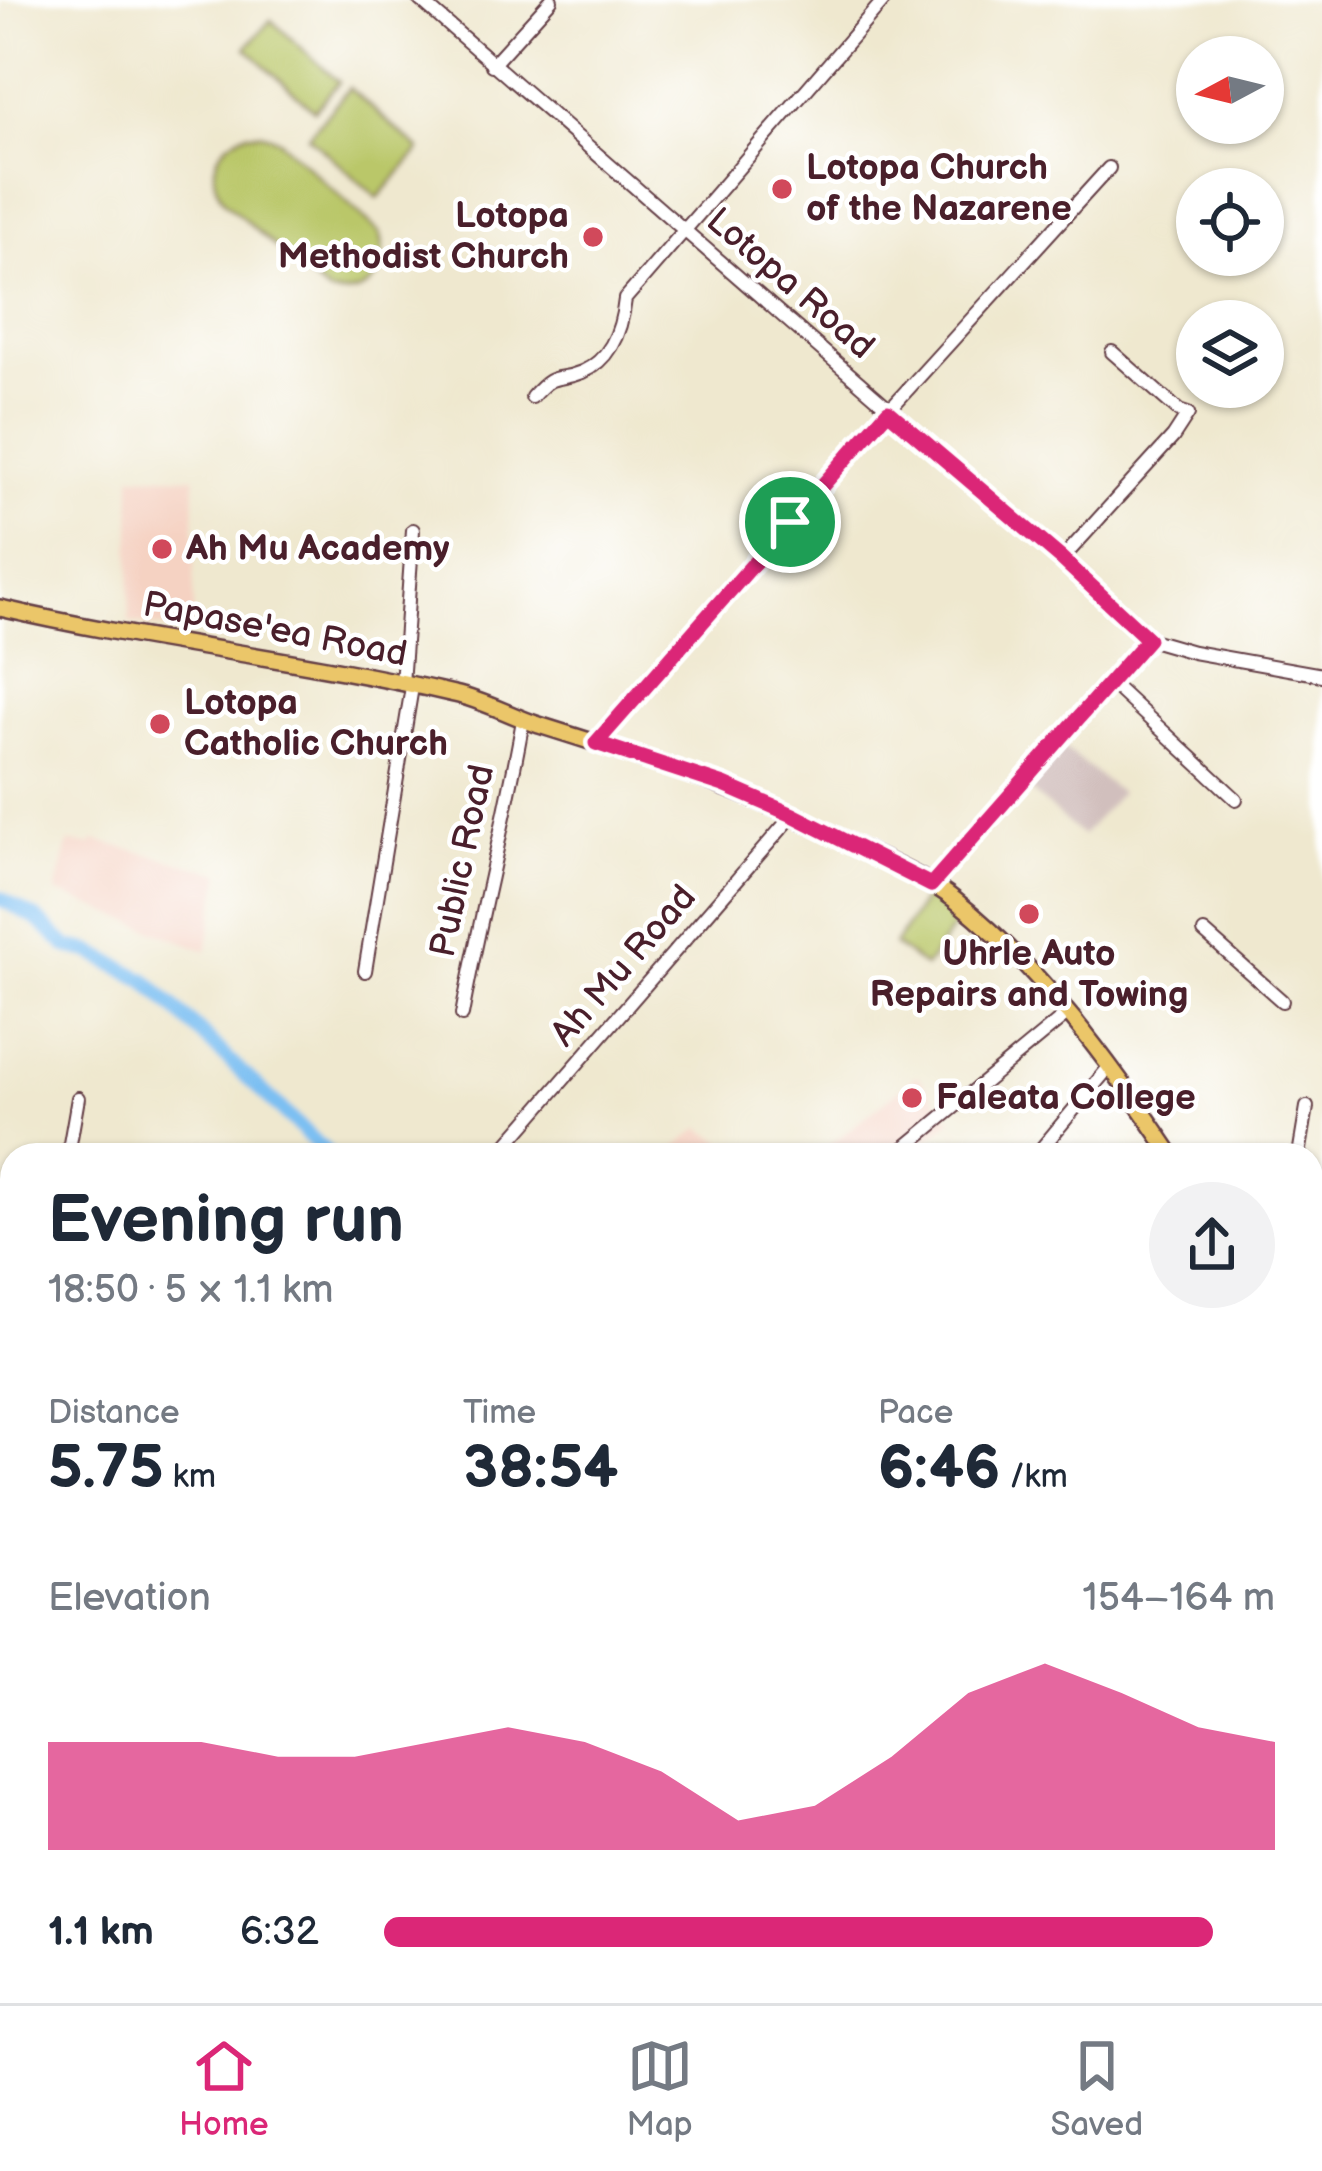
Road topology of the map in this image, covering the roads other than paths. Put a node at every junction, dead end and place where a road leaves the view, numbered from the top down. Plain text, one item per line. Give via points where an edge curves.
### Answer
1 (420, 0) edge
2 (551, 0) edge
3 (884, 0) edge
4 (492, 65) junction
5 (1109, 167) dead end
6 (683, 230) junction
7 (1112, 352) dead end
8 (532, 397) dead end
9 (888, 411) junction
10 (413, 530) dead end
11 (1062, 559) junction
12 (0, 608) edge
13 (1148, 639) junction
14 (1322, 675) edge
15 (1110, 682) junction
16 (407, 686) junction
17 (524, 720) junction
18 (596, 743) junction
19 (1236, 799) dead end
20 (793, 815) junction
21 (931, 885) junction
22 (1204, 932) dead end
23 (365, 971) dead end
24 (1282, 1001) dead end
25 (1067, 1014) junction
26 (462, 1015) dead end
27 (1109, 1066) junction
28 (78, 1098) dead end
29 (1307, 1107) dead end
30 (70, 1143) edge
31 (508, 1143) edge
32 (911, 1143) edge
33 (1046, 1143) edge
34 (1164, 1143) edge
35 (1301, 1143) edge

1 - 4 street, Lotopa Road
2 - 4 street
3 - 6 street
4 - 6 street, Lotopa Road
5 - 9 street
6 - 8 street via 625,299 622,327 605,354 583,371 549,377
6 - 9 street, Lotopa Road
7 - 11 street via 1188,414
9 - 11 street, Lotopa Road
9 - 18 street
10 - 16 street, Public Road
11 - 13 street, Lotopa Road
12 - 16 main road, Papase'ea Road
13 - 14 street, Lotopa Road
13 - 15 street
15 - 19 street
15 - 21 street
16 - 17 main road, Papase'ea Road via 457,694
16 - 23 street, Public Road
17 - 18 main road, Papase'ea Road
17 - 26 street, Public Road
18 - 20 main road, Papase'ea Road
20 - 21 main road, Papase'ea Road
20 - 31 street, Ah Mu Road
21 - 25 main road, Papase'ea Road via 980,922
22 - 24 street
25 - 27 main road, Papase'ea Road
25 - 32 street
27 - 33 street
27 - 34 main road, Papase'ea Road
28 - 30 street
29 - 35 street

